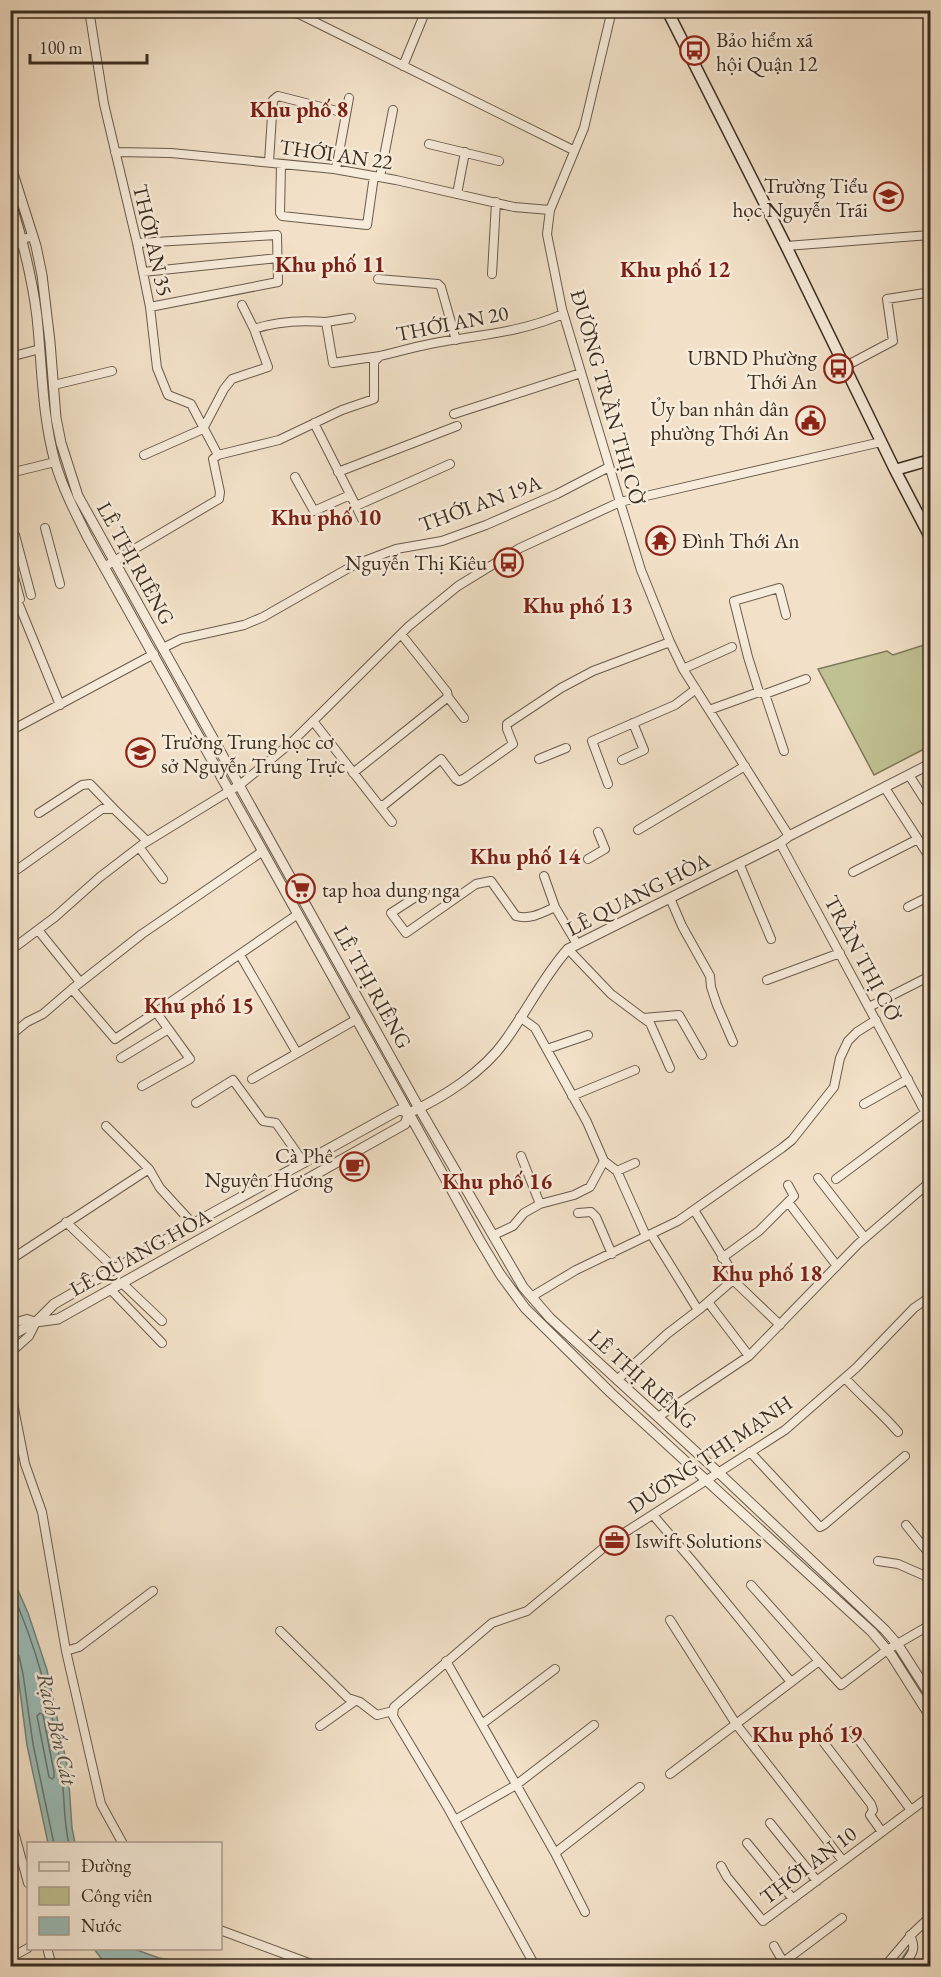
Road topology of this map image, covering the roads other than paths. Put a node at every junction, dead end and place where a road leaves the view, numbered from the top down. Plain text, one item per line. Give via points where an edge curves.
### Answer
1 (89, 10) edge
2 (285, 10) edge
3 (426, 10) edge
4 (612, 10) edge
5 (667, 10) edge
6 (403, 66) junction
7 (349, 99) dead end
8 (393, 110) dead end
9 (337, 111) dead end
10 (429, 144) dead end
11 (573, 150) junction
12 (115, 152) junction
13 (465, 152) junction
14 (499, 161) dead end
15 (268, 162) junction
16 (10, 164) edge
17 (281, 164) junction
18 (336, 169) junction
19 (377, 177) junction
20 (457, 194) junction
21 (10, 200) edge
22 (496, 202) junction
23 (550, 210) junction
24 (14, 220) edge
25 (930, 235) edge
26 (33, 236) junction
27 (23, 239) junction
28 (137, 243) junction
29 (786, 246) junction
30 (10, 250) edge
31 (278, 258) junction
32 (143, 272) junction
33 (492, 274) dead end
34 (378, 279) dead end
35 (925, 293) dead end
36 (242, 306) dead end
37 (150, 307) junction
38 (563, 314) junction
39 (351, 318) dead end
40 (326, 322) junction
41 (254, 329) junction
42 (456, 340) junction
43 (40, 349) junction
44 (380, 356) junction
45 (10, 357) edge
46 (844, 367) junction
47 (112, 370) dead end
48 (581, 374) junction
49 (54, 386) junction
50 (454, 414) dead end
51 (314, 423) junction
52 (457, 426) dead end
53 (203, 429) junction
54 (881, 442) junction
55 (144, 455) dead end
56 (218, 455) junction
57 (930, 460) edge
58 (55, 462) junction
59 (450, 464) dead end
60 (609, 467) junction
61 (895, 470) junction
62 (10, 472) edge
63 (338, 472) junction
64 (295, 477) dead end
65 (350, 495) junction
66 (620, 502) junction
67 (356, 506) junction
68 (363, 521) dead end
69 (45, 528) dead end
70 (15, 535) dead end
71 (930, 537) edge
72 (114, 561) junction
73 (104, 567) junction
74 (14, 577) dead end
75 (60, 584) dead end
76 (32, 595) dead end
77 (786, 615) dead end
78 (401, 634) junction
79 (670, 642) junction
80 (732, 647) dead end
81 (163, 648) junction
82 (154, 654) junction
83 (683, 669) junction
84 (806, 679) dead end
85 (696, 689) junction
86 (762, 693) junction
87 (448, 697) junction
88 (60, 705) junction
89 (709, 710) junction
90 (464, 718) dead end
91 (313, 721) junction
92 (633, 723) junction
93 (10, 731) edge
94 (566, 748) dead end
95 (784, 751) dead end
96 (539, 759) dead end
97 (622, 760) dead end
98 (930, 764) edge
99 (745, 766) junction
100 (353, 773) junction
101 (909, 775) junction
102 (240, 784) junction
103 (608, 784) dead end
104 (885, 788) junction
105 (230, 792) junction
106 (380, 805) junction
107 (930, 808) edge
108 (114, 809) junction
109 (39, 813) dead end
110 (392, 822) dead end
111 (638, 830) dead end
112 (598, 832) dead end
113 (789, 836) junction
114 (918, 839) junction
115 (147, 841) junction
116 (780, 843) junction
117 (139, 847) junction
118 (263, 851) junction
119 (930, 858) edge
120 (588, 859) dead end
121 (739, 863) junction
122 (18, 868) dead end
123 (853, 872) dead end
124 (544, 876) dead end
125 (163, 879) dead end
126 (425, 891) dead end
127 (670, 898) junction
128 (930, 898) edge
129 (555, 907) junction
130 (908, 907) dead end
131 (298, 914) junction
132 (38, 930) junction
133 (771, 939) dead end
134 (577, 944) junction
135 (15, 947) dead end
136 (568, 949) junction
137 (840, 953) junction
138 (240, 955) junction
139 (930, 976) edge
140 (767, 980) dead end
141 (80, 982) junction
142 (72, 988) junction
143 (869, 1006) junction
144 (156, 1012) junction
145 (520, 1017) junction
146 (644, 1018) junction
147 (357, 1019) junction
148 (876, 1020) junction
149 (16, 1030) dead end
150 (167, 1030) junction
151 (588, 1035) dead end
152 (733, 1042) dead end
153 (547, 1050) junction
154 (297, 1053) junction
155 (702, 1056) dead end
156 (121, 1058) dead end
157 (670, 1068) dead end
158 (635, 1070) dead end
159 (252, 1079) dead end
160 (908, 1079) junction
161 (142, 1086) dead end
162 (572, 1096) junction
163 (196, 1103) dead end
164 (864, 1104) dead end
165 (419, 1108) junction
166 (409, 1113) junction
167 (929, 1117) edge
168 (105, 1126) dead end
169 (521, 1156) dead end
170 (604, 1161) junction
171 (304, 1163) junction
172 (635, 1163) dead end
173 (148, 1169) junction
174 (616, 1171) junction
175 (819, 1178) dead end
176 (836, 1179) dead end
177 (930, 1182) edge
178 (788, 1185) dead end
179 (788, 1202) junction
180 (540, 1204) junction
181 (694, 1210) junction
182 (578, 1213) dead end
183 (66, 1222) junction
184 (193, 1224) junction
185 (494, 1235) junction
186 (648, 1235) junction
187 (866, 1238) junction
188 (612, 1254) junction
189 (722, 1258) junction
190 (10, 1260) edge
191 (837, 1266) junction
192 (115, 1269) junction
193 (733, 1280) junction
194 (122, 1283) junction
195 (111, 1290) junction
196 (930, 1297) edge
197 (533, 1299) junction
198 (708, 1302) junction
199 (698, 1310) junction
200 (162, 1321) dead end
201 (36, 1322) junction
202 (10, 1324) edge
203 (780, 1325) junction
204 (10, 1336) edge
205 (162, 1343) dead end
206 (10, 1353) edge
207 (749, 1356) junction
208 (845, 1378) junction
209 (618, 1380) junction
210 (10, 1388) edge
211 (658, 1417) junction
212 (898, 1431) dead end
213 (750, 1452) junction
214 (905, 1456) dead end
215 (719, 1473) junction
216 (708, 1480) junction
217 (653, 1515) junction
218 (906, 1525) dead end
219 (930, 1537) edge
220 (922, 1545) junction
221 (930, 1554) edge
222 (878, 1561) dead end
223 (930, 1578) edge
224 (751, 1585) dead end
225 (153, 1591) dead end
226 (670, 1620) dead end
227 (930, 1625) edge
228 (280, 1631) dead end
229 (898, 1645) junction
230 (887, 1650) junction
231 (66, 1651) junction
232 (446, 1661) junction
233 (819, 1661) junction
234 (555, 1669) dead end
235 (791, 1682) junction
236 (930, 1695) edge
237 (355, 1701) junction
238 (393, 1711) junction
239 (930, 1716) edge
240 (482, 1724) junction
241 (736, 1724) junction
242 (594, 1725) dead end
243 (320, 1726) dead end
244 (852, 1731) dead end
245 (821, 1739) dead end
246 (670, 1774) dead end
247 (516, 1785) junction
248 (640, 1787) dead end
249 (930, 1796) edge
250 (911, 1810) junction
251 (10, 1817) edge
252 (454, 1820) junction
253 (770, 1823) dead end
254 (882, 1832) junction
255 (122, 1842) edge
256 (747, 1843) dead end
257 (555, 1853) junction
258 (843, 1861) junction
259 (721, 1866) dead end
260 (27, 1879) edge
261 (817, 1881) junction
262 (793, 1899) junction
263 (585, 1912) dead end
264 (930, 1917) edge
265 (842, 1918) dead end
266 (222, 1931) edge
267 (910, 1935) junction
268 (774, 1946) dead end
269 (27, 1949) edge
270 (48, 1950) edge
271 (10, 1958) edge
272 (534, 1964) dead end
273 (782, 1965) edge
274 (52, 1966) edge
275 (317, 1966) edge
276 (885, 1966) edge
277 (903, 1966) edge

1 - 12 street, THỚI AN 35
2 - 6 street
3 - 6 street
4 - 11 street, ĐƯỜNG TRẦN THỊ CỜ via 584,128
5 - 29 main road
6 - 11 street
7 - 18 street
8 - 19 street
9 - 15 street via 278,96 273,100
10 - 13 street
11 - 23 street, ĐƯỜNG TRẦN THỊ CỜ
12 - 15 street, THỚI AN 22
12 - 28 street, THỚI AN 35
13 - 14 street
13 - 20 street
15 - 17 street, THỚI AN 22
16 - 26 street, LÊ THỊ RIÊNG
17 - 18 street, THỚI AN 22
17 - 19 street via 280,213 284,216 367,225
18 - 19 street, THỚI AN 22
19 - 20 street, THỚI AN 22
20 - 22 street, THỚI AN 22
21 - 24 street, LÊ THỊ RIÊNG
22 - 23 street, THỚI AN 22
22 - 33 street
23 - 38 street, ĐƯỜNG TRẦN THỊ CỜ via 547,234
24 - 27 street, LÊ THỊ RIÊNG
25 - 29 street
26 - 27 street
26 - 49 street, LÊ THỊ RIÊNG via 42,275
27 - 30 street
27 - 43 street, LÊ THỊ RIÊNG
28 - 31 street via 277,235
28 - 32 street, THỚI AN 35
29 - 46 main road
31 - 32 street
31 - 37 street via 278,282
32 - 37 street, THỚI AN 35
34 - 42 street via 438,284
35 - 46 street via 887,299 893,341
36 - 41 street
37 - 53 street, THỚI AN 35 via 157,368 168,395 191,404
38 - 42 street, THỚI AN 20 via 510,332
38 - 48 street, ĐƯỜNG TRẦN THỊ CỜ
39 - 40 street
40 - 41 street via 302,320
40 - 44 street via 333,363
41 - 53 street via 268,367 232,379
42 - 44 street, THỚI AN 20
43 - 45 street
43 - 58 street, LÊ THỊ RIÊNG via 46,419
44 - 51 street, THỚI AN 20 via 374,362 374,399
46 - 54 main road
47 - 49 street
48 - 50 street
48 - 60 street, ĐƯỜNG TRẦN THỊ CỜ
49 - 72 street, LÊ THỊ RIÊNG via 56,418 69,471 78,496
51 - 56 street, THỚI AN 20 via 279,440
51 - 63 street
52 - 63 street
53 - 55 street
53 - 56 street, THỚI AN 35
54 - 61 main road
54 - 66 street
56 - 72 street via 213,459 219,499
57 - 61 main road
58 - 62 street
58 - 73 street, LÊ THỊ RIÊNG via 70,503
59 - 67 street
60 - 66 street, ĐƯỜNG TRẦN THỊ CỜ
60 - 81 street, THỚI AN 19A via 486,525 442,541 396,549 354,565 244,625 181,639
61 - 71 main road
63 - 65 street
64 - 65 street via 314,511
65 - 67 street
66 - 78 street via 520,549 458,586
66 - 79 street, ĐƯỜNG TRẦN THỊ CỜ via 641,570
67 - 68 street
69 - 75 street
70 - 76 street
72 - 73 street
72 - 81 street, LÊ THỊ RIÊNG
73 - 82 street, LÊ THỊ RIÊNG
74 - 88 street via 19,600
77 - 86 street via 779,588 734,601
78 - 87 street
78 - 91 street
79 - 83 street, ĐƯỜNG TRẦN THỊ CỜ
79 - 106 street via 561,688 507,724 513,744 465,778 456,779 441,759 384,806
80 - 83 street
81 - 102 street, LÊ THỊ RIÊNG
82 - 88 street
82 - 105 street, LÊ THỊ RIÊNG
83 - 85 street, ĐƯỜNG TRẦN THỊ CỜ
84 - 86 street
85 - 89 street, ĐƯỜNG TRẦN THỊ CỜ
85 - 92 street via 675,705
86 - 89 street
86 - 95 street
87 - 90 street
87 - 100 street
88 - 93 street
89 - 99 street, ĐƯỜNG TRẦN THỊ CỜ
91 - 100 street
91 - 102 street
92 - 97 street via 644,750
92 - 103 street via 592,741
94 - 96 street
98 - 101 street, LÊ QUANG HÒA
99 - 111 street
99 - 113 street, ĐƯỜNG TRẦN THỊ CỜ
100 - 106 street
101 - 104 street, LÊ QUANG HÒA
101 - 107 street
102 - 105 street
102 - 165 street, LÊ THỊ RIÊNG
104 - 113 street, LÊ QUANG HÒA
104 - 114 street
105 - 115 street
105 - 118 street, LÊ THỊ RIÊNG
106 - 110 street
108 - 109 street via 90,784 82,785
108 - 115 street
108 - 122 street via 102,809
112 - 120 street via 605,849
113 - 116 street, LÊ QUANG HÒA
114 - 119 street
114 - 123 street
115 - 117 street
116 - 121 street, LÊ QUANG HÒA
116 - 137 street, TRẦN THỊ CỜ
117 - 125 street
117 - 132 street
118 - 131 street, LÊ THỊ RIÊNG
118 - 141 street
121 - 127 street, LÊ QUANG HÒA
121 - 133 street
124 - 129 street
126 - 129 street via 391,913 406,933 476,884 491,881 516,916 537,916
127 - 134 street, LÊ QUANG HÒA
127 - 152 street via 710,976
128 - 130 street
129 - 134 street
131 - 138 street
131 - 147 street, LÊ THỊ RIÊNG
132 - 135 street
132 - 141 street
134 - 136 street, LÊ QUANG HÒA
136 - 145 street, LÊ QUANG HÒA
136 - 146 street via 611,994
137 - 140 street
137 - 143 street, TRẦN THỊ CỜ
138 - 144 street
138 - 154 street
139 - 143 street
141 - 142 street
142 - 144 street via 115,1039
142 - 149 street via 43,1014
143 - 148 street, TRẦN THỊ CỜ
144 - 150 street
145 - 153 street via 535,1028
145 - 165 street, LÊ QUANG HÒA via 486,1063
146 - 155 street via 679,1015
146 - 157 street via 650,1023
147 - 154 street
147 - 166 street, LÊ THỊ RIÊNG
148 - 160 street, TRẦN THỊ CỜ
148 - 181 street via 848,1041 834,1087 792,1140
150 - 156 street
150 - 161 street via 190,1059
151 - 153 street
153 - 162 street
154 - 159 street
158 - 162 street
160 - 164 street
160 - 167 street, TRẦN THỊ CỜ
162 - 170 street
163 - 171 street via 233,1080 263,1121 276,1123
165 - 166 street, LÊ QUANG HÒA
165 - 185 street, LÊ THỊ RIÊNG
166 - 171 street, LÊ QUANG HÒA via 399,1110
166 - 194 street, LÊ QUANG HÒA via 405,1124
166 - 216 street, LÊ THỊ RIÊNG via 479,1239 525,1308 611,1393
167 - 176 street
168 - 173 street
169 - 180 street
170 - 174 street
170 - 180 street via 590,1187
171 - 184 street, LÊ QUANG HÒA
172 - 174 street
173 - 183 street
173 - 184 street
174 - 186 street
175 - 187 street
177 - 187 street
178 - 179 street via 794,1196
179 - 189 street via 759,1231
179 - 191 street
180 - 185 street via 524,1213 513,1226
181 - 186 street
181 - 189 street
182 - 188 street via 591,1212 596,1217
183 - 190 street
183 - 192 street
184 - 192 street, LÊ QUANG HÒA
185 - 197 street, LÊ THỊ RIÊNG
186 - 188 street
186 - 199 street
187 - 191 street
188 - 197 street via 576,1270
189 - 193 street via 736,1278
191 - 203 street
192 - 201 street, LÊ QUANG HÒA via 54,1304
193 - 198 street
193 - 203 street
194 - 195 street, LÊ QUANG HÒA
194 - 200 street
195 - 201 street, LÊ QUANG HÒA via 58,1319
195 - 205 street
196 - 208 street, DƯƠNG THỊ MẠNH via 914,1308
197 - 209 street, LÊ THỊ RIÊNG
198 - 199 street
198 - 207 street
199 - 209 street
201 - 202 street via 27,1319
201 - 204 street, LÊ QUANG HÒA
201 - 206 street via 29,1336
203 - 207 street
207 - 211 street
208 - 212 street
208 - 213 street, DƯƠNG THỊ MẠNH via 785,1430
209 - 211 street, LÊ THỊ RIÊNG
210 - 231 street via 25,1464 42,1512
211 - 215 street, LÊ THỊ RIÊNG
213 - 214 street via 820,1527
213 - 215 street, DƯƠNG THỊ MẠNH
215 - 216 street, DƯƠNG THỊ MẠNH
215 - 229 street, LÊ THỊ RIÊNG
216 - 217 street, DƯƠNG THỊ MẠNH
216 - 230 street, LÊ THỊ RIÊNG
217 - 232 street, DƯƠNG THỊ MẠNH via 613,1540 527,1611 492,1623
217 - 235 street
218 - 220 street
219 - 220 street
220 - 221 street
222 - 223 street via 898,1564
224 - 233 street
225 - 231 street via 79,1647
226 - 241 street
227 - 229 street
228 - 237 street
229 - 230 street
229 - 236 street, LÊ THỊ RIÊNG
230 - 233 street via 841,1685
230 - 239 street, LÊ THỊ RIÊNG
231 - 255 street via 101,1804
232 - 238 street, DƯƠNG THỊ MẠNH
232 - 240 street
233 - 235 street
234 - 240 street
235 - 241 street
237 - 238 street via 377,1715
237 - 243 street
238 - 252 street
240 - 247 street
241 - 246 street
241 - 258 street
242 - 247 street
244 - 250 street
245 - 254 street via 871,1804 870,1815
247 - 252 street
247 - 257 street
248 - 257 street
249 - 250 street, THỚI AN 10
250 - 254 street, THỚI AN 10
251 - 260 street
252 - 272 street
253 - 261 street
254 - 258 street, THỚI AN 10
256 - 262 street
257 - 263 street
258 - 261 street, THỚI AN 10
259 - 262 street, THỚI AN 10 via 763,1921
261 - 262 street, THỚI AN 10
264 - 267 street
265 - 273 street
266 - 275 street
267 - 276 street
267 - 277 street via 914,1951
268 - 273 street
269 - 271 street
270 - 274 street

